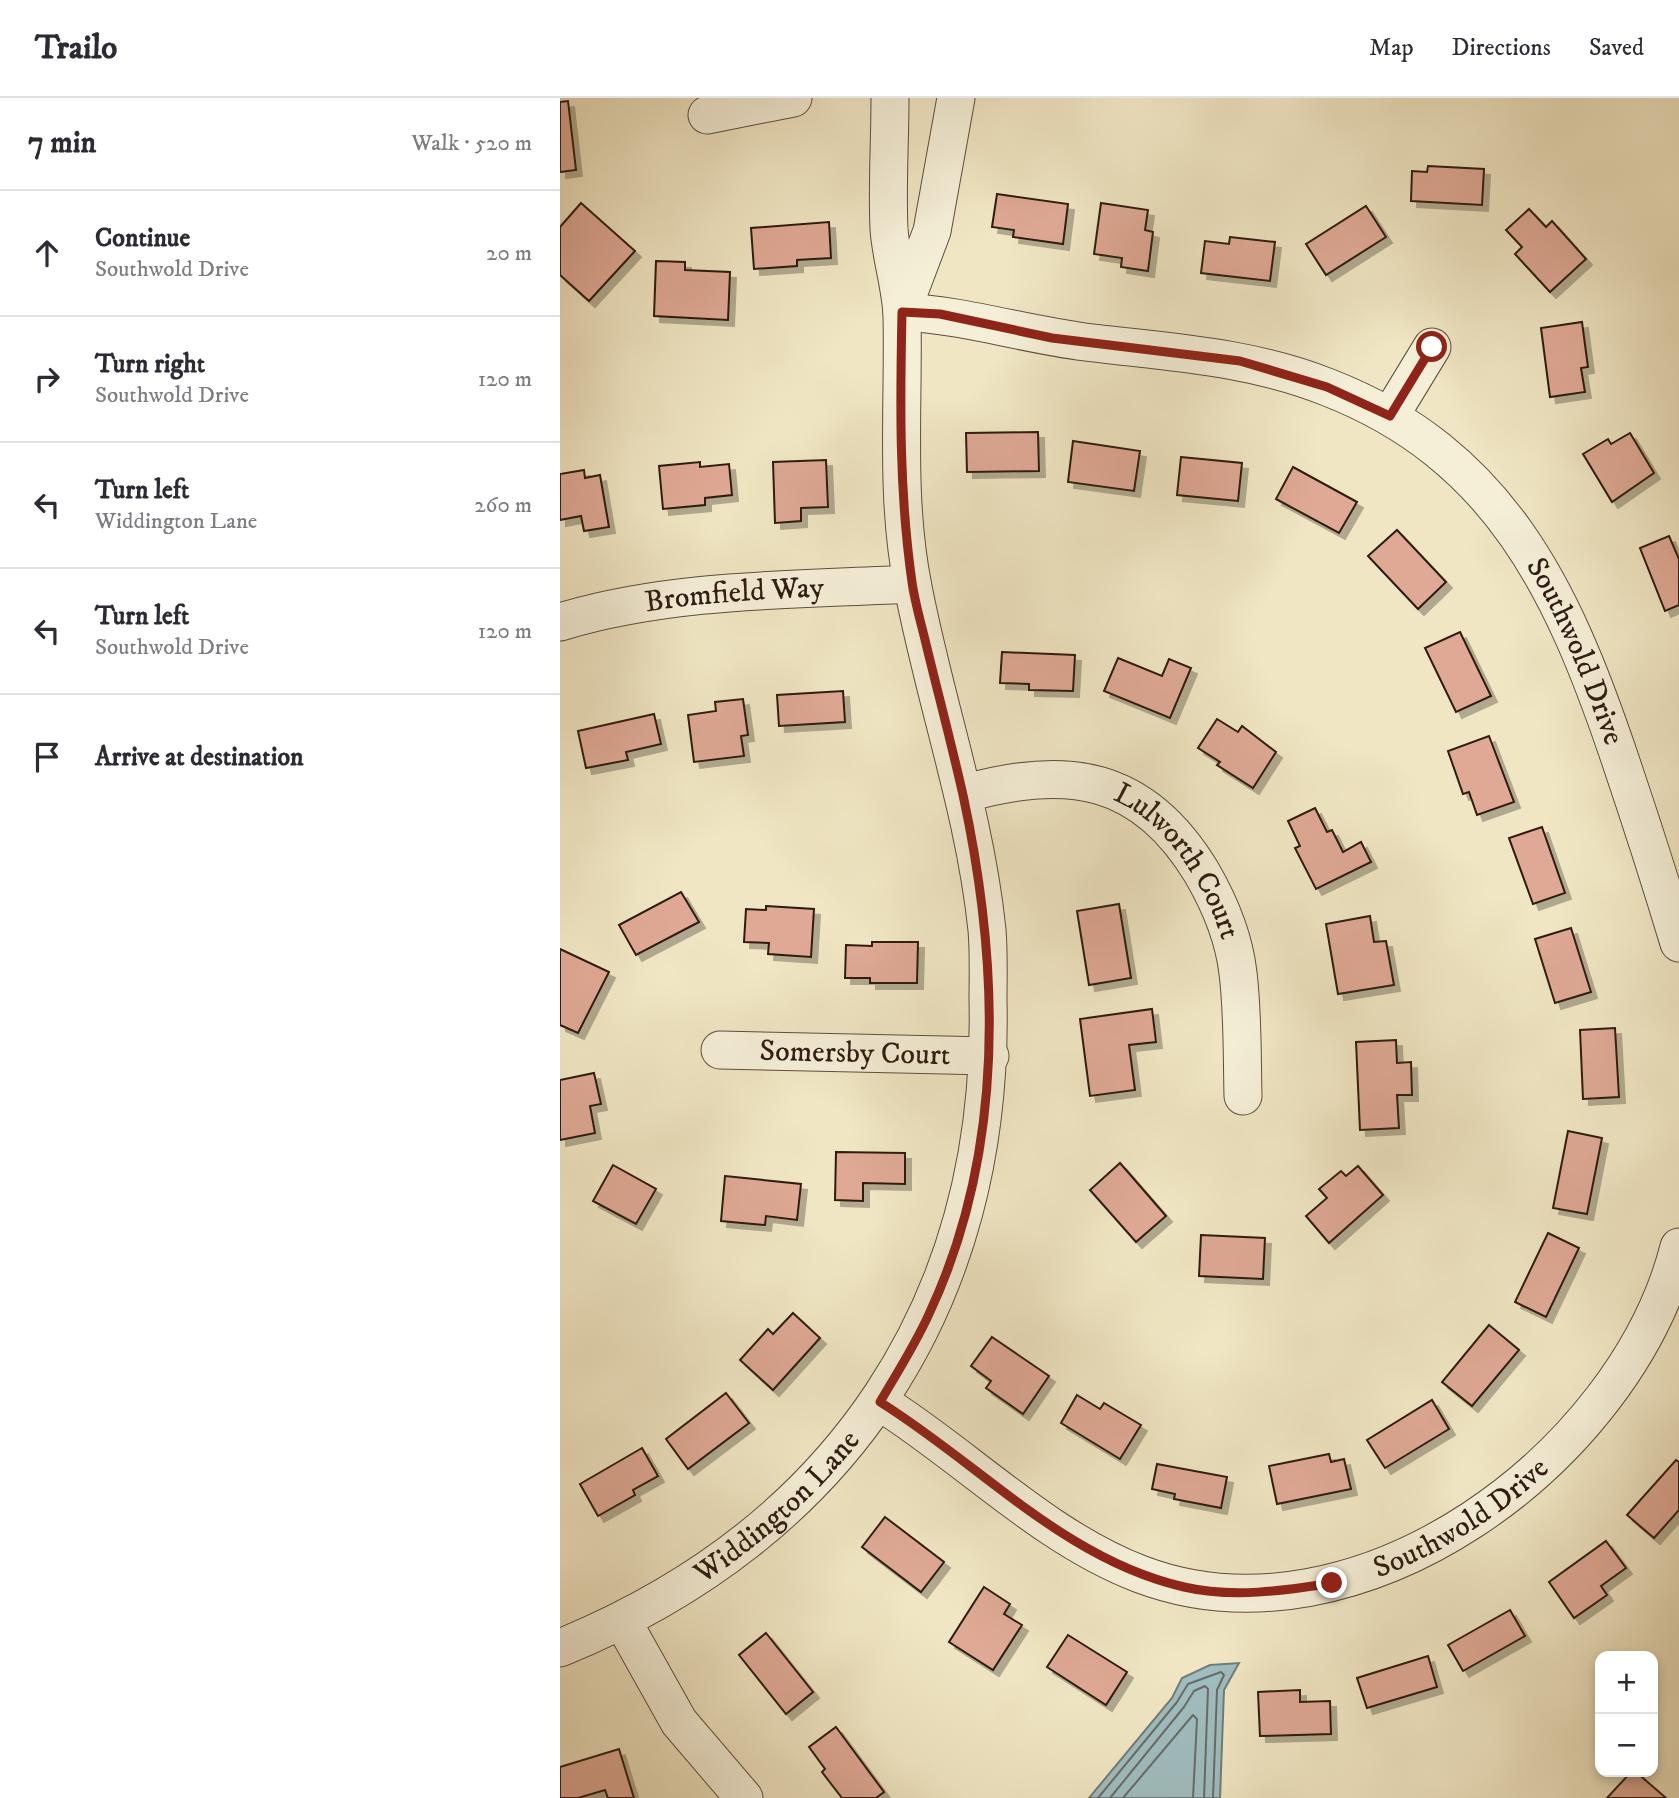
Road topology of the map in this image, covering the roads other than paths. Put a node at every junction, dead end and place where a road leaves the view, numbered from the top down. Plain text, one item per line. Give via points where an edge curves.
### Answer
1 (793, 98) edge
2 (890, 98) edge
3 (956, 98) edge
4 (708, 115) dead end
5 (902, 312) junction
6 (1432, 347) dead end
7 (1390, 416) junction
8 (912, 584) junction
9 (560, 622) edge
10 (963, 794) junction
11 (1679, 943) edge
12 (719, 1050) dead end
13 (990, 1056) junction
14 (1243, 1096) dead end
15 (1679, 1247) edge
16 (880, 1402) junction
17 (623, 1622) junction
18 (560, 1648) edge
19 (744, 1798) edge

1 - 4 street
2 - 5 street, Widdington Lane via 890,231
3 - 5 street, Widdington Lane via 932,231
5 - 7 street, Southwold Drive via 940,314 1052,338 1240,361 1327,387
5 - 8 street, Widdington Lane via 899,453
6 - 7 street
7 - 11 street, Southwold Drive via 1435,447 1496,507 1567,617 1599,697
8 - 9 street, Bromfield Way via 691,598
8 - 10 street, Widdington Lane
10 - 13 street, Widdington Lane via 987,932
10 - 14 street, Lulworth Court via 1036,778 1076,780 1131,798 1176,834 1210,886 1234,949 1241,1006
12 - 13 street, Somersby Court
13 - 16 street, Widdington Lane via 970,1194 952,1254 930,1312
15 - 16 street, Southwold Drive via 1644,1333 1589,1415 1554,1454 1466,1524 1377,1570 1332,1583 1234,1592 1186,1587 1141,1575 1067,1536
16 - 17 street, Widdington Lane via 807,1488 766,1524 674,1592
17 - 18 street, Widdington Lane
17 - 19 street via 679,1722

